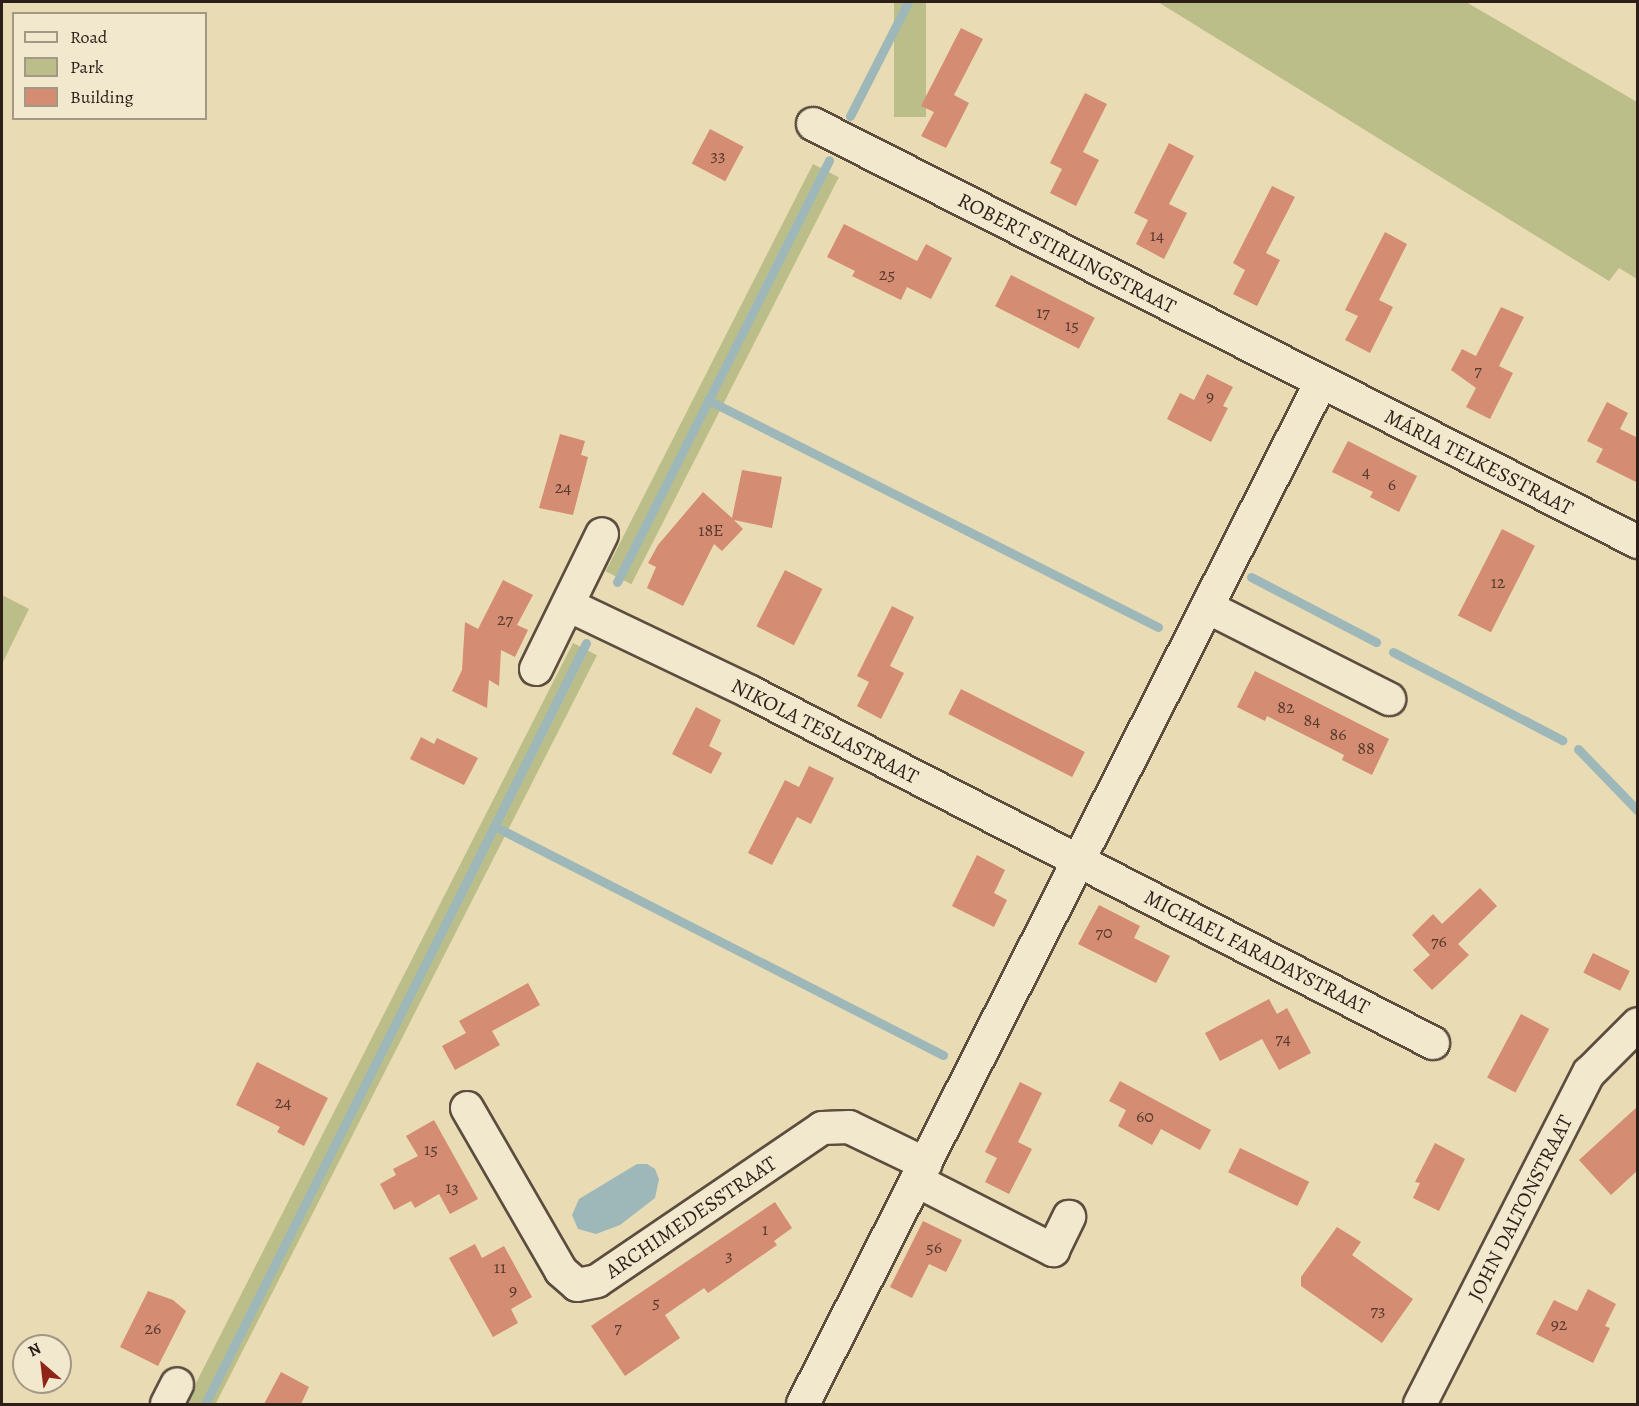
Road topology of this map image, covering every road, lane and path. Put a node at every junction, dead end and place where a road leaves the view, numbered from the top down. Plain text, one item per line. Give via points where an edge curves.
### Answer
1 (813, 124) dead end
2 (1321, 382) junction
3 (602, 534) dead end
4 (1638, 542) edge
5 (568, 604) junction
6 (1209, 608) junction
7 (536, 669) dead end
8 (1389, 699) dead end
9 (1080, 862) junction
10 (1638, 1024) edge
11 (1433, 1042) dead end
12 (467, 1108) dead end
13 (922, 1173) junction
14 (1069, 1217) dead end
15 (803, 1404) edge
16 (1420, 1404) edge

1 - 2 street, ROBERT STIRLINGSTRAAT
2 - 4 street, MÁRIA TELKESSTRAAT
2 - 6 street
3 - 5 street
5 - 7 street
5 - 9 street, NIKOLA TESLASTRAAT via 750,692
6 - 8 street
6 - 9 street
9 - 11 street, MICHAEL FARADAYSTRAAT
9 - 13 street
10 - 16 street, JOHN DALTONSTRAAT via 1589,1073
12 - 13 street, ARCHIMEDESSTRAAT via 561,1271 577,1285 597,1281 822,1128 849,1127
13 - 14 street via 1053,1250
13 - 15 street

